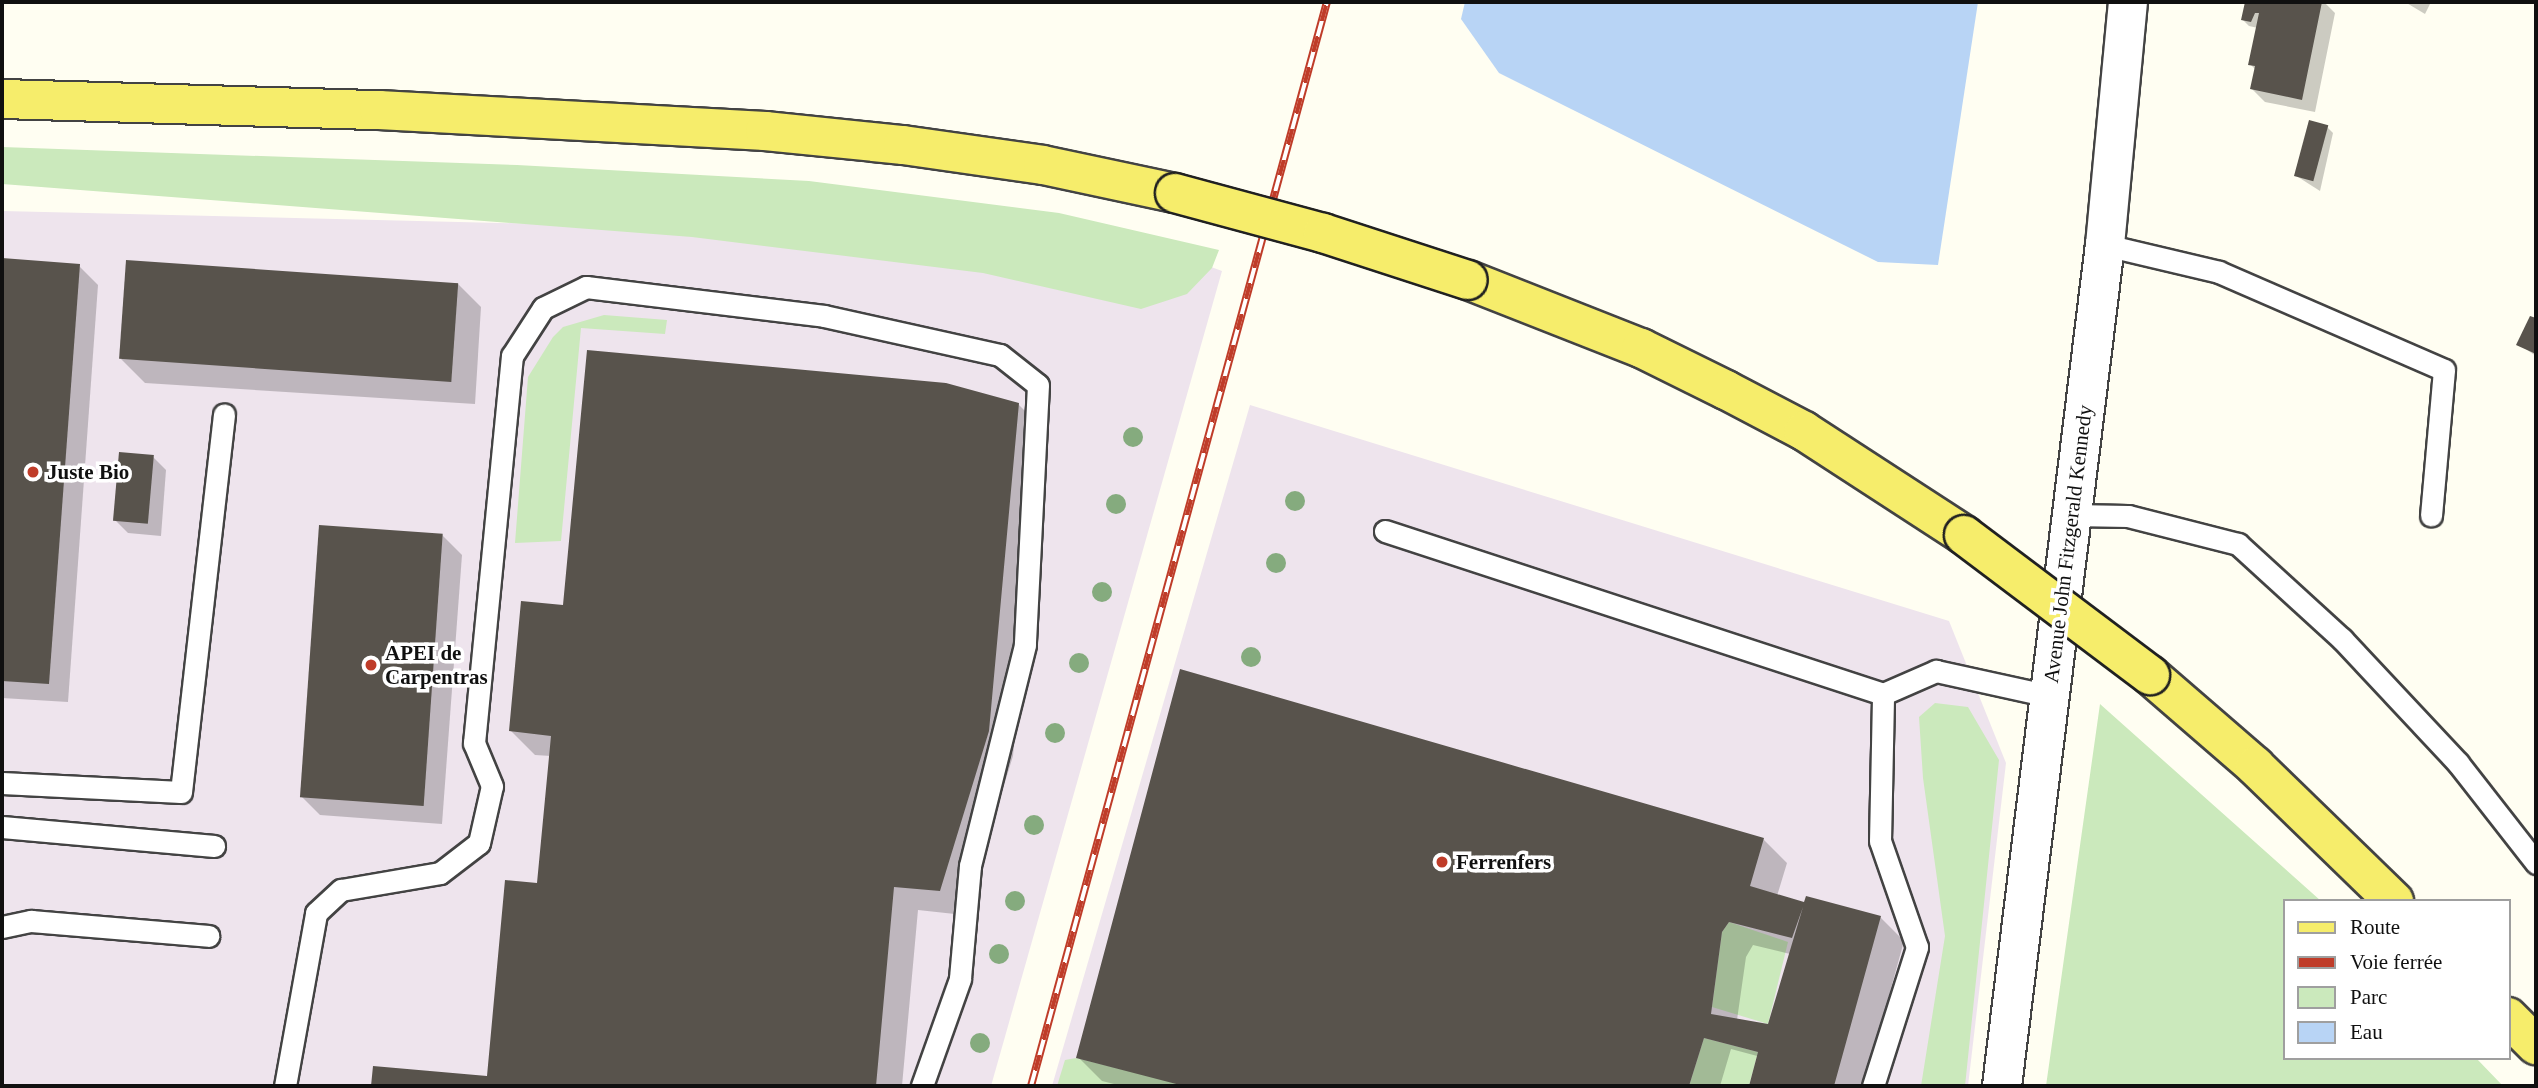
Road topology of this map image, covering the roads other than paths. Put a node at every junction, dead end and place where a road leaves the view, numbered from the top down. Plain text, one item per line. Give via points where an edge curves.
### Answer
1 (2128, 2) edge
2 (2, 99) edge
3 (2105, 245) junction
4 (224, 414) dead end
5 (2431, 514) dead end
6 (2072, 515) junction
7 (1385, 531) dead end
8 (1884, 694) junction
9 (2050, 696) junction
10 (2, 783) edge
11 (2, 827) edge
12 (214, 846) dead end
13 (2536, 863) edge
14 (2391, 899) edge
15 (2, 927) edge
16 (208, 936) dead end
17 (2510, 1019) edge
18 (2536, 1045) edge
19 (285, 1086) edge
20 (922, 1086) edge
21 (1873, 1086) edge
22 (2002, 1086) edge

1 - 3 street, Avenue John Fitzgerald Kennedy
2 - 14 main road, bridge via 393,110 765,131 903,145 1043,165 1175,193 1323,233 1468,280 1641,348 1726,390 1815,438 1964,535 2150,675 2255,766
3 - 5 lane via 2219,272 2444,370
3 - 6 street, Avenue John Fitzgerald Kennedy
4 - 10 lane via 181,792
6 - 9 street, Avenue John Fitzgerald Kennedy
6 - 13 lane via 2128,516 2238,544 2342,639 2458,763
7 - 8 lane
8 - 9 lane via 1936,671
8 - 21 lane via 1880,841 1917,947
9 - 22 street, Avenue John Fitzgerald Kennedy
11 - 12 lane
15 - 16 lane via 32,921
17 - 18 main road
19 - 20 lane via 316,913 341,890 440,873 479,843 492,786 474,743 512,356 543,308 586,287 824,316 1000,355 1038,386 1025,645 970,866 960,979

